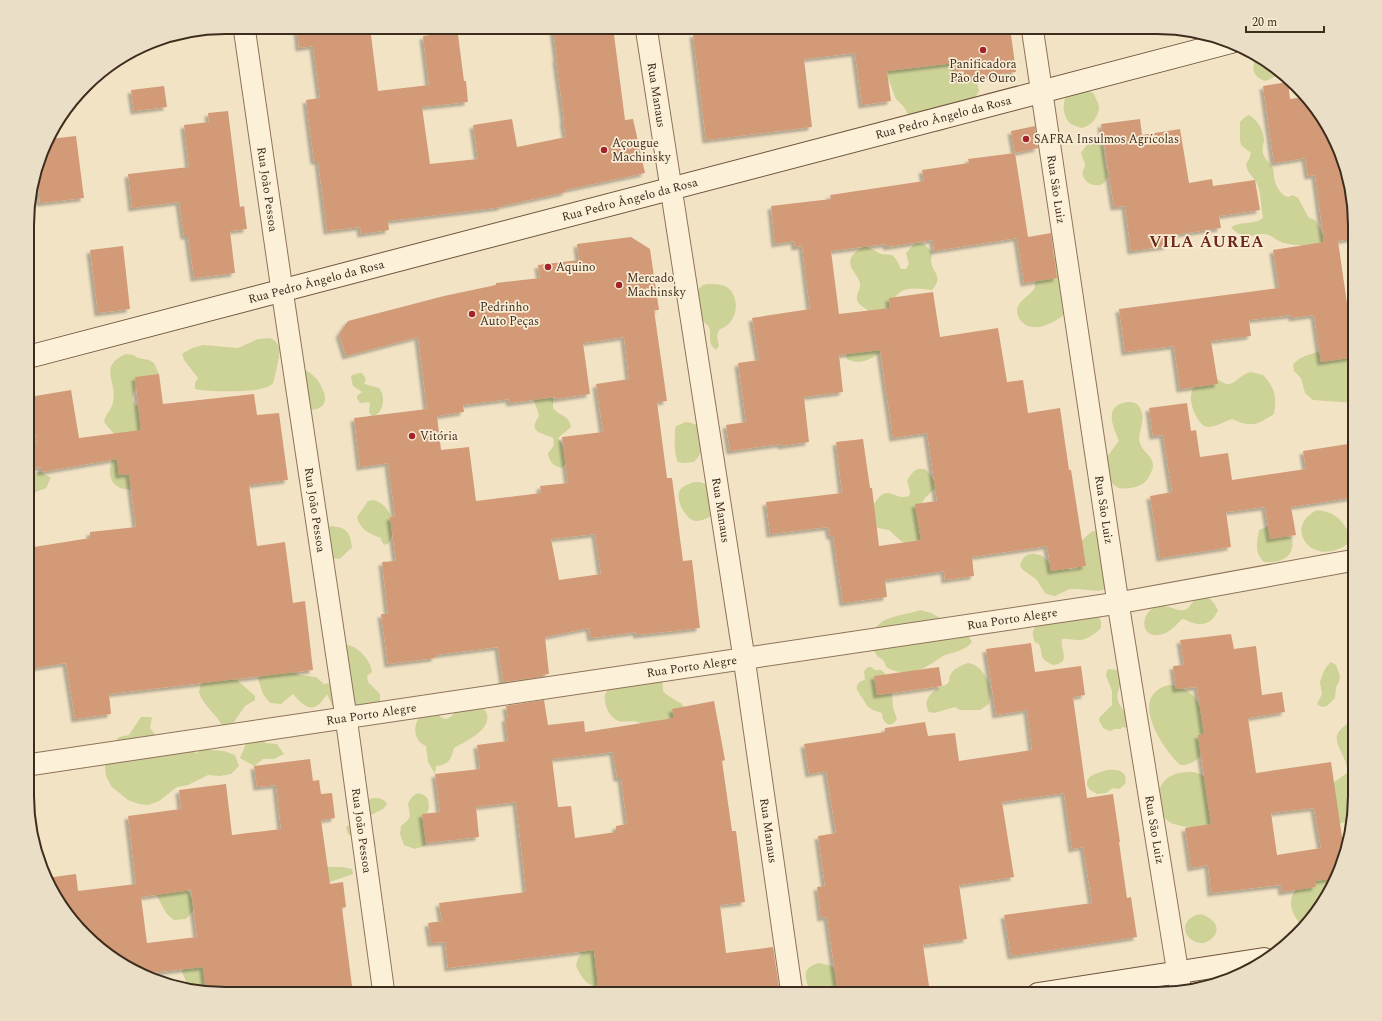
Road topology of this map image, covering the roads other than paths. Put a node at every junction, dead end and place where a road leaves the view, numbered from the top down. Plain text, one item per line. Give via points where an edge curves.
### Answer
1 (245, 34) edge
2 (647, 34) edge
3 (1033, 34) edge
4 (1221, 45) edge
5 (1041, 92) junction
6 (670, 189) junction
7 (282, 290) junction
8 (34, 355) edge
9 (1348, 561) edge
10 (1118, 603) junction
11 (744, 658) junction
12 (346, 717) junction
13 (34, 764) edge
14 (1249, 963) edge
15 (1180, 982) edge
16 (383, 987) edge
17 (791, 987) edge
18 (1121, 987) edge

1 - 7 street, Rua João Pessoa
2 - 6 street, Rua Manaus
3 - 5 street, Rua São Luiz
4 - 5 main road, Rua Pedro Ângelo da Rosa
5 - 6 main road, Rua Pedro Ângelo da Rosa
5 - 10 street, Rua São Luiz
6 - 7 main road, Rua Pedro Ângelo da Rosa
6 - 11 street, Rua Manaus
7 - 8 main road, Rua Pedro Ângelo da Rosa
7 - 12 street, Rua João Pessoa
9 - 10 street, Rua Porto Alegre
10 - 11 street, Rua Porto Alegre
10 - 15 street, Rua São Luiz
11 - 12 street, Rua Porto Alegre
11 - 17 street, Rua Manaus
12 - 13 street, Rua Porto Alegre
12 - 16 street, Rua João Pessoa
14 - 15 main road
15 - 18 main road

